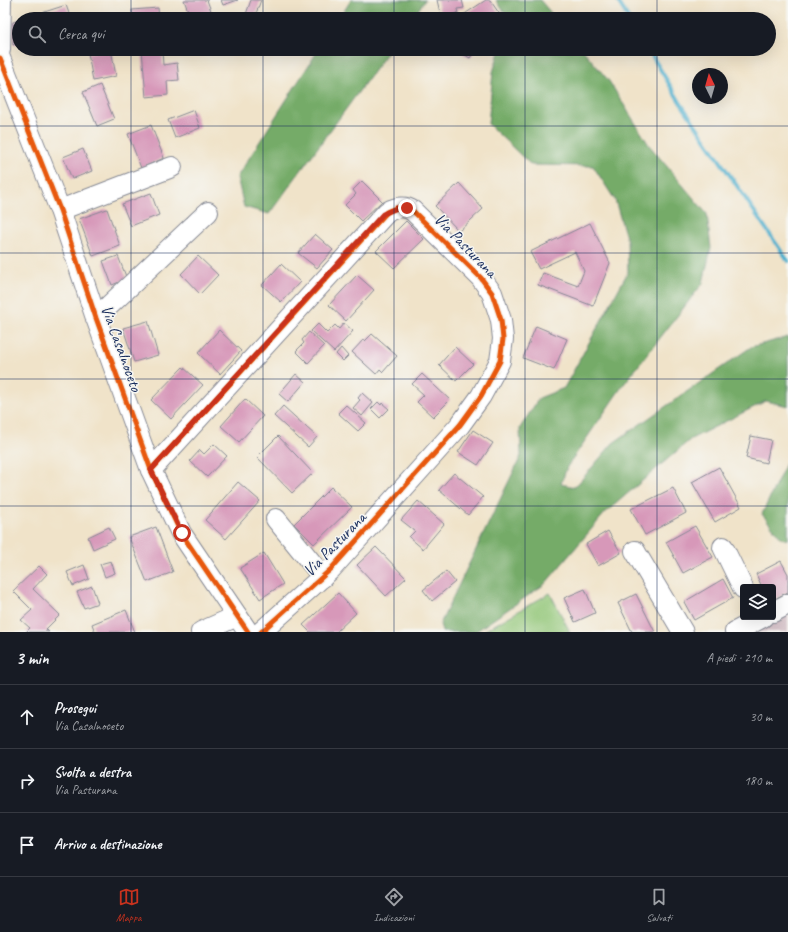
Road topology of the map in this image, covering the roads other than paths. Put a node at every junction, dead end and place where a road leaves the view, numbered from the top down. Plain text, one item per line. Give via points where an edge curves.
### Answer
1 (1, 0) edge
2 (0, 50) edge
3 (0, 58) edge
4 (172, 168) dead end
5 (60, 210) junction
6 (208, 212) dead end
7 (96, 318) junction
8 (151, 470) junction
9 (276, 519) dead end
10 (723, 546) dead end
11 (636, 551) dead end
12 (323, 577) junction
13 (741, 584) edge
14 (788, 604) edge
15 (776, 610) edge
16 (756, 620) edge
17 (243, 624) edge
18 (201, 632) edge
19 (261, 632) edge
20 (683, 632) edge
21 (735, 632) edge

1 - 2 street
3 - 5 street, Via Casalnoceto
4 - 5 street
5 - 7 street, Via Casalnoceto
6 - 7 street
7 - 8 street, Via Casalnoceto
8 - 12 street, Via Pasturana via 383,214 397,208 410,209 481,278 492,293 501,320 503,339 500,361 481,396 460,425
8 - 17 street, Via Casalnoceto via 182,533
9 - 12 street
10 - 13 street
11 - 20 street
12 - 19 street, Via Pasturana
14 - 15 street
16 - 21 street
17 - 18 street

